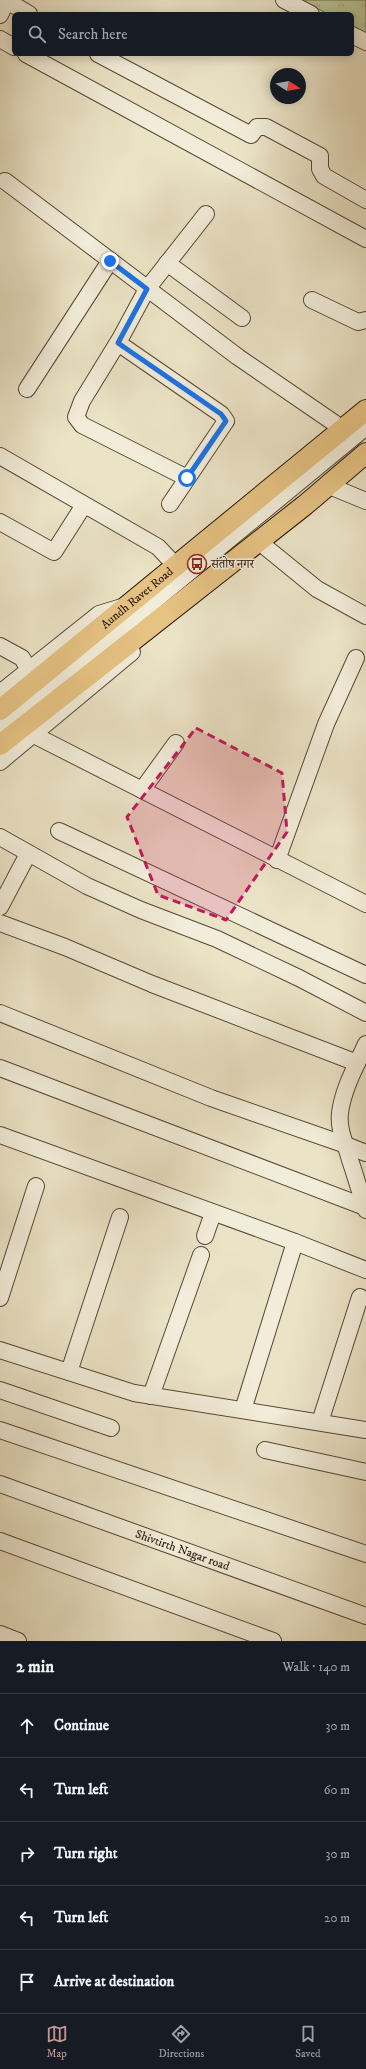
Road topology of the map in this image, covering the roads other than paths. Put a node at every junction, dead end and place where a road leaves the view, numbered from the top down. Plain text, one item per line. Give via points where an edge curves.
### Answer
1 (7, 0) edge
2 (284, 0) edge
3 (26, 12) edge
4 (307, 12) edge
5 (0, 15) edge
6 (354, 36) edge
7 (0, 40) edge
8 (366, 42) edge
9 (12, 46) edge
10 (30, 56) edge
11 (102, 56) edge
12 (5, 181) dead end
13 (366, 200) edge
14 (206, 214) dead end
15 (366, 239) edge
16 (110, 261) junction
17 (168, 263) junction
18 (147, 289) junction
19 (312, 300) dead end
20 (242, 318) dead end
21 (366, 320) edge
22 (118, 343) junction
23 (27, 389) dead end
24 (366, 410) edge
25 (366, 427) edge
26 (343, 429) junction
27 (366, 453) edge
28 (0, 456) edge
29 (187, 478) junction
30 (327, 485) junction
31 (366, 501) edge
32 (170, 504) dead end
33 (84, 505) junction
34 (0, 522) edge
35 (258, 541) junction
36 (176, 566) junction
37 (130, 604) junction
38 (366, 616) edge
39 (146, 628) junction
40 (0, 646) edge
41 (356, 658) dead end
42 (29, 670) junction
43 (0, 693) edge
44 (0, 710) edge
45 (0, 728) edge
46 (34, 735) junction
47 (176, 743) dead end
48 (0, 745) edge
49 (0, 762) edge
50 (142, 790) junction
51 (59, 831) dead end
52 (0, 837) edge
53 (28, 854) junction
54 (277, 860) junction
55 (366, 904) edge
56 (0, 907) edge
57 (0, 923) edge
58 (366, 975) edge
59 (0, 1013) edge
60 (366, 1013) edge
61 (366, 1044) edge
62 (357, 1064) junction
63 (0, 1068) edge
64 (0, 1135) edge
65 (343, 1144) junction
66 (366, 1153) edge
67 (36, 1186) dead end
68 (366, 1208) edge
69 (214, 1212) junction
70 (120, 1217) dead end
71 (205, 1236) dead end
72 (295, 1242) junction
73 (201, 1255) dead end
74 (366, 1270) edge
75 (360, 1296) dead end
76 (0, 1298) edge
77 (0, 1350) edge
78 (69, 1372) junction
79 (0, 1390) edge
80 (151, 1396) junction
81 (243, 1410) junction
82 (320, 1422) junction
83 (111, 1428) dead end
84 (0, 1430) edge
85 (366, 1430) edge
86 (265, 1450) dead end
87 (366, 1472) edge
88 (0, 1484) edge
89 (0, 1541) edge
90 (366, 1554) edge
91 (366, 1616) edge
92 (0, 1634) edge
93 (18, 1641) edge
94 (273, 1641) edge

1 - 3 street
1 - 5 street
2 - 4 street
6 - 8 street
7 - 9 street
10 - 15 street
11 - 13 street via 251,135 257,127 266,127 309,149 320,156 320,169 324,176
12 - 16 street
14 - 17 street
16 - 18 street
16 - 23 street
17 - 18 street
17 - 20 street
18 - 22 street
18 - 26 street via 238,357
19 - 21 street via 358,322
22 - 29 street via 224,417 226,421
22 - 29 street via 82,401 76,417 82,425
24 - 26 main road, Aundh Ravet Road
25 - 45 street
26 - 36 main road, Aundh Ravet Road
27 - 30 main road
28 - 33 street
29 - 32 street
30 - 31 street
30 - 35 main road
33 - 34 street via 54,552
33 - 36 street via 158,547
35 - 38 street via 317,589
35 - 39 main road
36 - 37 main road, Aundh Ravet Road
37 - 42 street via 99,614
37 - 44 main road, Aundh Ravet Road
39 - 46 street via 130,654
39 - 48 main road
40 - 42 street via 22,658
41 - 54 street via 326,724
42 - 43 street
46 - 49 street
46 - 50 street
47 - 50 street
50 - 54 street
51 - 58 street
52 - 53 street
53 - 56 street
53 - 60 street via 87,886 217,939
54 - 55 street
57 - 62 street
59 - 65 street via 211,1098
61 - 62 street
62 - 65 street via 347,1086 340,1113
63 - 68 street
64 - 69 street
65 - 66 street
65 - 68 street
67 - 76 street
69 - 71 street
69 - 72 street
70 - 78 street
72 - 74 street
72 - 81 street
73 - 80 street
75 - 82 street
77 - 78 street
78 - 80 street
79 - 83 street
80 - 81 street
81 - 82 street
82 - 85 street
84 - 90 street
86 - 87 street
88 - 91 street, Shivtirth Nagar road
89 - 94 street
92 - 93 street

